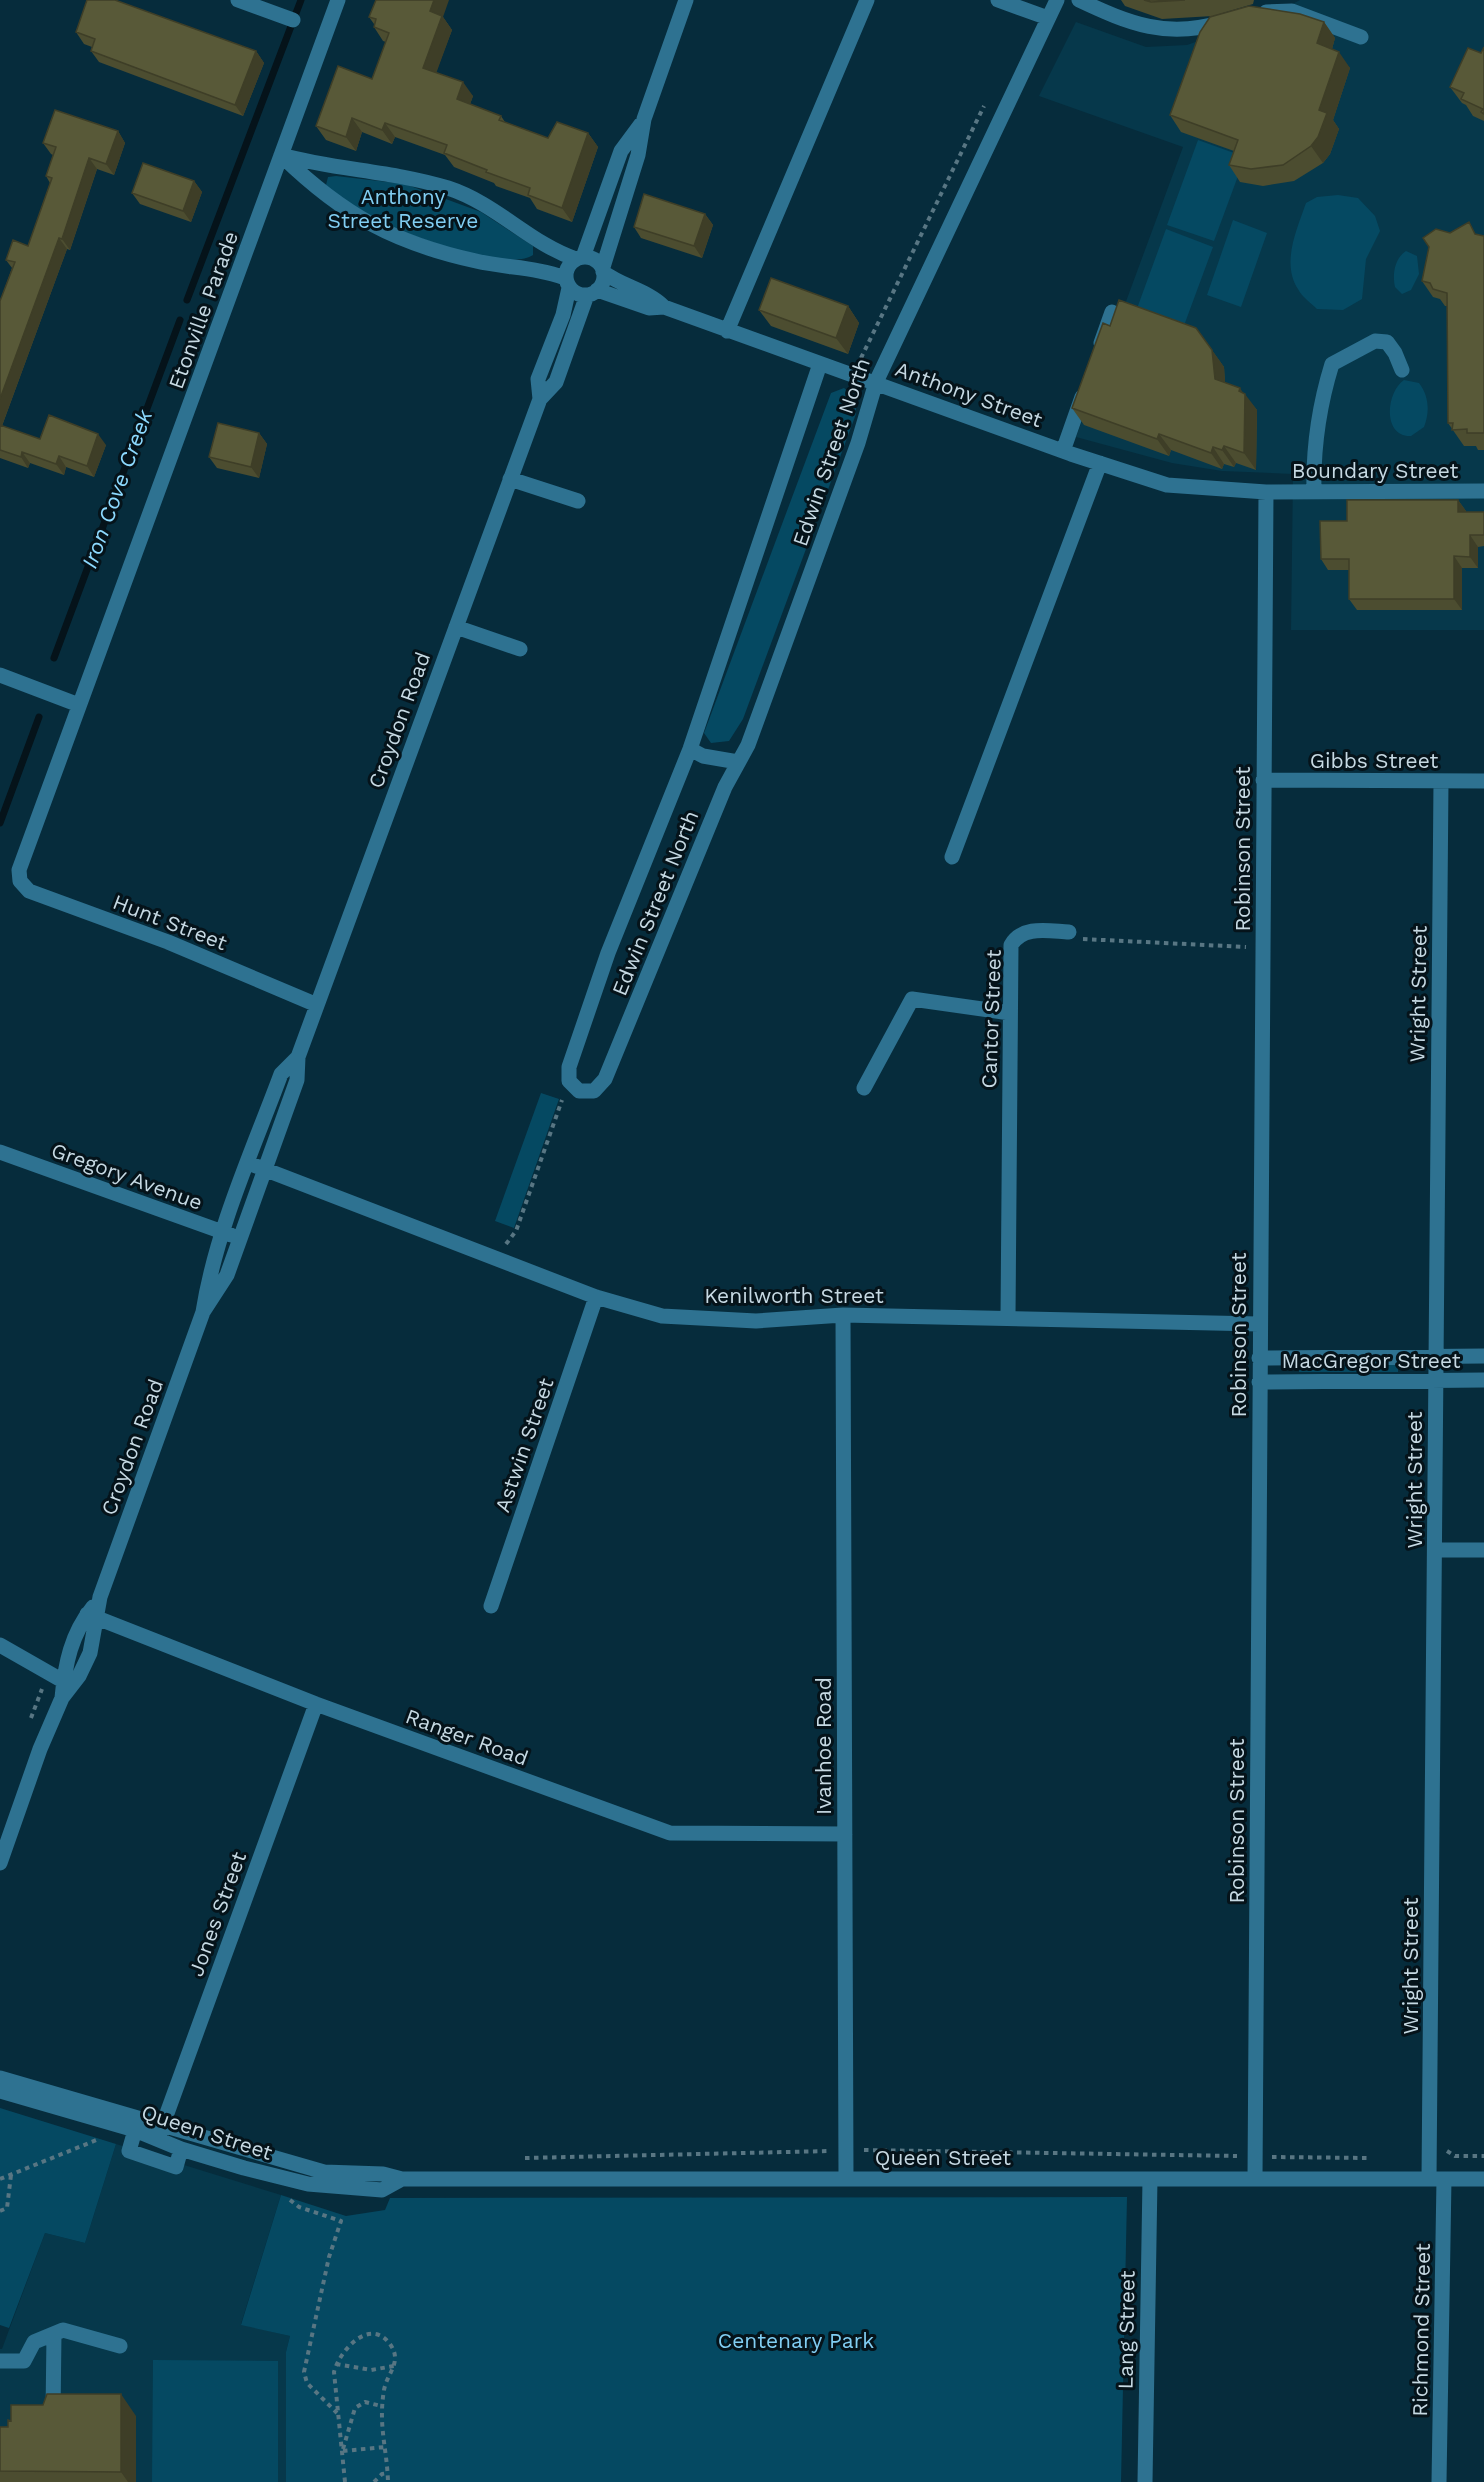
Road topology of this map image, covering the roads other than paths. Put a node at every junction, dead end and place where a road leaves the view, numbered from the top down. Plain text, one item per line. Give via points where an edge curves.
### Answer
1 (238, 0) edge
2 (338, 0) edge
3 (686, 0) edge
4 (867, 0) edge
5 (998, 0) edge
6 (1057, 0) edge
7 (1084, 1) edge
8 (1295, 6) edge
9 (1048, 18) junction
10 (293, 20) dead end
11 (1361, 37) dead end
12 (644, 119) junction
13 (281, 155) junction
14 (324, 165) junction
15 (317, 190) junction
16 (536, 239) junction
17 (579, 258) junction
18 (525, 269) junction
19 (603, 269) junction
20 (567, 283) junction
21 (592, 293) junction
22 (664, 307) junction
23 (1112, 312) edge
24 (727, 331) junction
25 (1096, 357) edge
26 (820, 364) junction
27 (1402, 370) dead end
28 (1088, 380) edge
29 (876, 382) junction
30 (540, 399) junction
31 (1063, 451) junction
32 (1100, 463) junction
33 (510, 479) junction
34 (1484, 491) edge
35 (1266, 492) junction
36 (1314, 492) junction
37 (578, 501) dead end
38 (456, 627) junction
39 (520, 649) dead end
40 (0, 675) edge
41 (79, 705) junction
42 (690, 749) junction
43 (738, 762) junction
44 (1263, 780) junction
45 (1441, 781) junction
46 (1484, 781) edge
47 (952, 857) dead end
48 (19, 870) joint
49 (1069, 932) road end
50 (317, 1005) junction
51 (1010, 1013) junction
52 (298, 1057) junction
53 (864, 1088) dead end
54 (0, 1152) edge
55 (248, 1163) junction
56 (266, 1171) junction
57 (222, 1232) junction
58 (240, 1239) junction
59 (596, 1298) junction
60 (203, 1312) junction
61 (843, 1315) junction
62 (1008, 1317) junction
63 (1260, 1324) junction
64 (1436, 1356) junction
65 (1484, 1356) edge
66 (1259, 1358) junction
67 (1436, 1380) junction
68 (1484, 1380) edge
69 (1259, 1382) junction
70 (1435, 1550) junction
71 (1484, 1550) edge
72 (491, 1606) dead end
73 (92, 1616) junction
74 (0, 1645) edge
75 (68, 1684) junction
76 (316, 1704) junction
77 (845, 1834) junction
78 (0, 1863) edge
79 (0, 2078) edge
80 (0, 2091) edge
81 (129, 2128) junction
82 (160, 2132) junction
83 (181, 2149) junction
84 (846, 2178) junction
85 (1254, 2178) junction
86 (402, 2179) junction
87 (1436, 2179) junction
88 (1484, 2179) edge
89 (1150, 2180) junction
90 (54, 2334) junction
91 (120, 2346) dead end
92 (0, 2361) edge
93 (53, 2414) edge
94 (1145, 2482) edge
95 (1439, 2482) edge

1 - 10 street
2 - 13 street, Etonville Parade
3 - 12 street
4 - 24 street
5 - 9 street
6 - 9 street, Edwin Street North
7 - 8 street via 1118,19 1162,31 1190,30
8 - 11 street
9 - 29 street, Edwin Street North
12 - 17 street via 621,152
12 - 19 street via 638,155
13 - 14 street
13 - 15 street
13 - 41 street, Etonville Parade
14 - 15 street via 315,172
14 - 16 street via 383,172 449,188 496,210
15 - 18 street via 382,232 437,252
16 - 17 street via 554,252
16 - 18 street via 541,258
17 - 19 street via 593,259
17 - 20 street via 568,267
18 - 20 street via 537,269
19 - 21 street via 603,282
19 - 22 street, Anthony Street via 621,284 653,296
20 - 21 street via 578,294
20 - 30 street, Croydon Road via 563,315 538,378
21 - 22 street, Anthony Street via 649,308
21 - 30 street, Croydon Road via 556,382
22 - 24 street, Anthony Street
23 - 25 street
24 - 26 street, Anthony Street
26 - 29 street, Anthony Street
26 - 42 street, Edwin Street North
27 - 36 street via 1387,342 1375,341 1332,364 1313,451
28 - 31 street
29 - 31 street, Anthony Street
29 - 43 street, Edwin Street North via 838,499 748,745
30 - 33 street, Croydon Road
31 - 32 street, Anthony Street
32 - 35 street, Anthony Street via 1167,485
32 - 47 street
33 - 37 street
33 - 38 street, Croydon Road
34 - 36 street, Boundary Street
35 - 36 street, Boundary Street
35 - 44 street, Robinson Street
38 - 39 street
38 - 50 street, Croydon Road
40 - 41 street
41 - 48 street, Etonville Parade
42 - 43 street via 704,756
42 - 43 street, Edwin Street North via 608,953 569,1067 573,1087 587,1093 601,1086 605,1079
44 - 45 street, Gibbs Street
44 - 63 street, Robinson Street
45 - 46 street, Gibbs Street
45 - 64 street, Wright Street
48 - 50 street, Hunt Street via 20,881 29,891 168,942
49 - 51 street, Cantor Street via 1029,931 1016,937 1011,945
50 - 52 street, Croydon Road
51 - 53 street via 912,999
51 - 62 street, Cantor Street
52 - 55 street, Croydon Road via 281,1074
52 - 56 street, Croydon Road via 297,1080
54 - 57 street, Gregory Avenue
55 - 56 street, Kenilworth Street
55 - 57 street, Croydon Road
56 - 58 street, Croydon Road
56 - 59 street, Kenilworth Street
57 - 58 street, Gregory Avenue
57 - 60 street, Croydon Road via 210,1269
58 - 60 street, Croydon Road via 227,1275
59 - 61 street, Kenilworth Street via 662,1316 756,1321
59 - 72 street, Astwin Street
60 - 73 street, Croydon Road
61 - 62 street, Kenilworth Street
61 - 77 street, Ivanhoe Road
62 - 63 street, Kenilworth Street
63 - 66 street, Robinson Street
64 - 65 street, MacGregor Street
64 - 66 street, MacGregor Street
64 - 67 street, Wright Street
66 - 69 street, Robinson Street
67 - 68 street, MacGregor Street
67 - 69 street, MacGregor Street
67 - 70 street, Wright Street
69 - 85 street, Robinson Street
70 - 71 street
70 - 87 street, Wright Street via 1430,2151
73 - 75 street, Croydon Road via 90,1653
73 - 76 street, Ranger Road
74 - 75 street
75 - 78 street, Croydon Road via 40,1749
76 - 77 street, Ranger Road via 670,1833
76 - 82 street, Jones Street
77 - 84 street, Ivanhoe Road
79 - 82 street, Queen Street
80 - 81 street, Queen Street
81 - 82 street, Queen Street
81 - 83 street via 129,2151 176,2167
82 - 83 street, Queen Street
82 - 86 street, Queen Street via 324,2172 383,2174
83 - 86 street, Queen Street via 308,2184 382,2190
84 - 86 street, Queen Street
84 - 89 street, Queen Street
85 - 87 street, Queen Street
85 - 89 street, Queen Street
87 - 88 street, Queen Street
87 - 95 street, Richmond Street
89 - 94 street, Lang Street
90 - 91 street via 63,2330
90 - 92 street via 33,2342 24,2361
90 - 93 street

